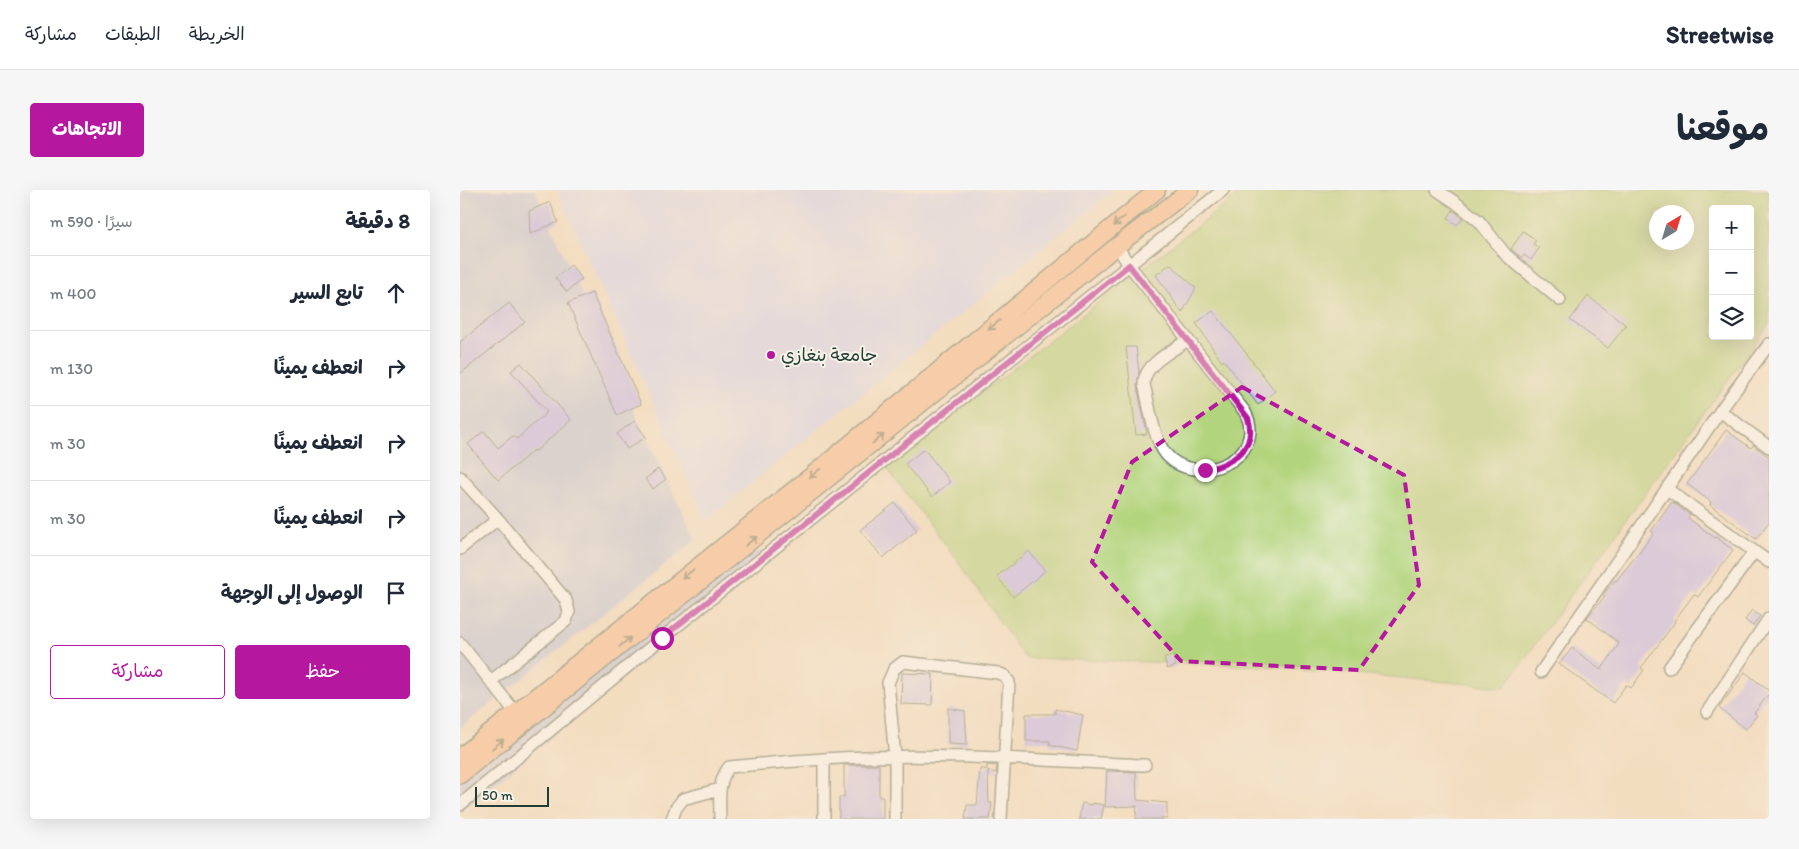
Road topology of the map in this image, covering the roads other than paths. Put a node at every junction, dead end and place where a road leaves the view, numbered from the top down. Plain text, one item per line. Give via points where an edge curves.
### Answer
1 (1157, 190) edge
2 (1190, 190) edge
3 (1223, 190) edge
4 (1437, 190) edge
5 (1117, 246) junction
6 (1129, 265) junction
7 (1560, 300) dead end
8 (1188, 340) junction
9 (1769, 344) edge
10 (1720, 411) junction
11 (1769, 447) edge
12 (460, 476) edge
13 (1667, 489) junction
14 (498, 519) junction
15 (460, 549) edge
16 (1754, 552) junction
17 (1769, 562) edge
18 (1769, 618) edge
19 (460, 643) edge
20 (1670, 668) dead end
21 (591, 670) junction
22 (1541, 672) dead end
23 (491, 681) junction
24 (604, 687) junction
25 (1707, 712) dead end
26 (520, 717) junction
27 (460, 757) edge
28 (895, 757) junction
29 (1004, 758) junction
30 (824, 759) junction
31 (1144, 765) dead end
32 (460, 775) edge
33 (720, 789) junction
34 (460, 806) edge
35 (672, 819) edge
36 (720, 819) edge
37 (824, 819) edge
38 (895, 819) edge
39 (1001, 819) edge

1 -> 26 highway
2 - 5 highway
3 - 6 street
4 - 7 street via 1479,221 1506,255
5 - 6 street
21 -> 5 highway
6 - 8 street
6 - 24 street
8 - 8 street via 1245,412 1250,424 1250,437 1241,454 1205,470 1183,467 1165,453 1144,384 1144,375 1149,367
9 - 10 street
10 - 11 street
10 - 13 street
12 - 14 street
13 - 16 street
13 - 22 street
14 - 15 street
14 - 23 street via 566,600 569,612 566,621
16 - 17 street
16 - 20 street
18 - 25 street
19 - 23 street
21 - 24 street
21 - 26 highway
23 - 26 street
24 - 34 street
26 - 27 highway
32 -> 26 highway
28 - 29 street
28 - 29 street via 888,684 894,669 903,662 1006,676 1009,682
28 - 30 street
28 - 38 street
29 - 31 street
29 - 39 street
30 - 33 street via 728,767
30 - 37 street
33 - 35 street via 683,799
33 - 36 street

